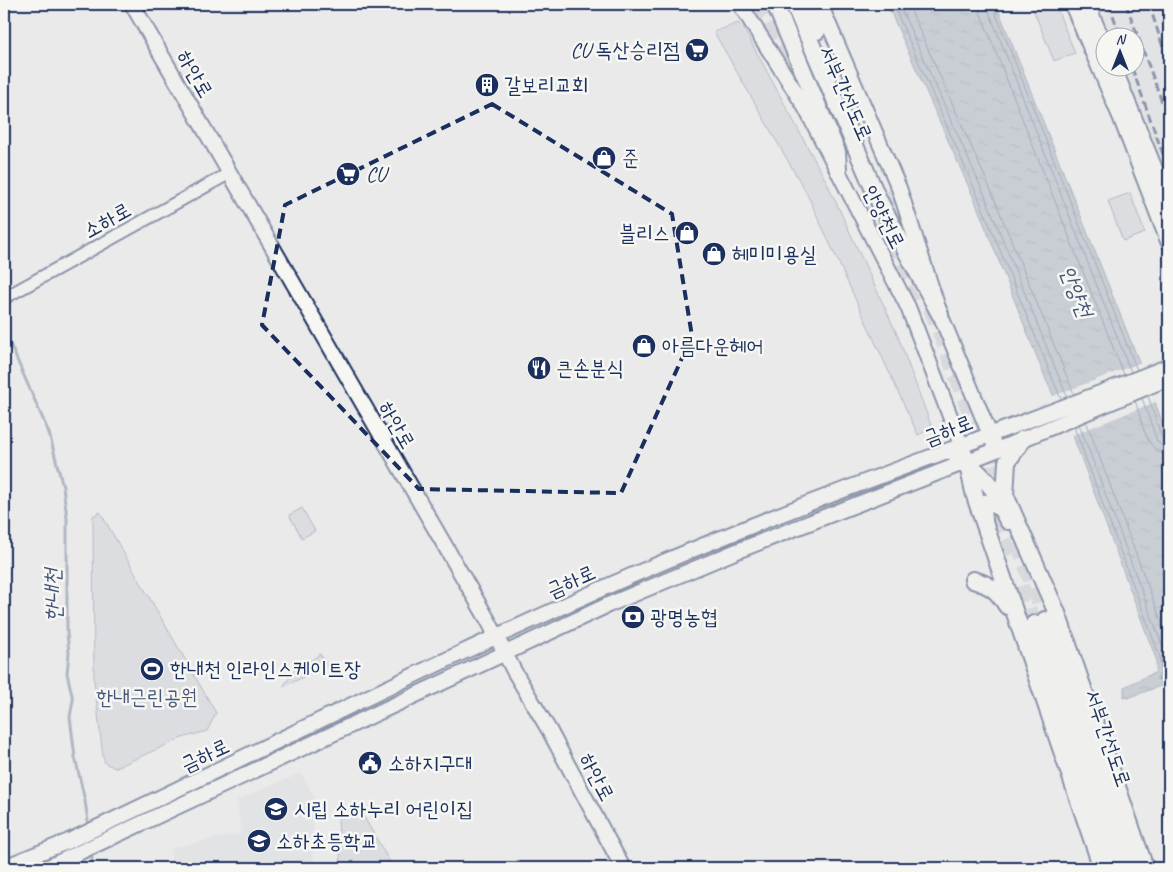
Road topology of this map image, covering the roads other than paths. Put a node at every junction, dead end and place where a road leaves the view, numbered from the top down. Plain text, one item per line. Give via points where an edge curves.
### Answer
1 (132, 4) edge
2 (774, 4) edge
3 (783, 4) edge
4 (794, 4) edge
5 (802, 4) edge
6 (808, 4) edge
7 (820, 4) edge
8 (1073, 4) edge
9 (1086, 4) edge
10 (745, 6) edge
11 (1096, 28) edge
12 (817, 31) junction
13 (1117, 78) edge
14 (838, 170) junction
15 (228, 174) junction
16 (887, 191) tunnel mouth
17 (869, 198) tunnel mouth
18 (1169, 206) edge
19 (1169, 241) edge
20 (8, 296) edge
21 (940, 314) junction
22 (1169, 366) edge
23 (1169, 378) edge
24 (980, 412) junction
25 (1020, 432) junction
26 (990, 436) junction
27 (996, 450) junction
28 (960, 453) junction
29 (1014, 520) junction
30 (984, 521) junction
31 (992, 547) junction
32 (1050, 597) junction
33 (1032, 623) junction
34 (497, 638) junction
35 (505, 654) junction
36 (1095, 851) junction
37 (4, 867) edge
38 (46, 868) edge
39 (623, 868) edge
40 (1096, 868) edge
41 (1102, 868) edge
42 (1118, 868) edge
43 (1131, 868) edge
44 (1145, 868) edge

1 - 15 main road, 하안로
2 - 14 highway via 838,152
3 - 17 highway, 서부간선도로
4 - 21 highway via 878,199
5 - 12 highway, 서부간선도로
6 - 12 highway
7 - 21 main road, 안양천로 via 899,188
8 - 19 highway
9 - 11 highway
10 - 14 main road, 안양천로
12 - 16 highway, 서부간선도로
13 - 18 highway
14 - 28 main road, 안양천로 via 908,307
15 - 20 street, 소하로
15 - 34 main road, 하안로
21 - 24 main road, 안양천로
22 - 25 main road, 금하로
23 - 25 main road, 금하로
24 - 25 main road via 995,423
24 - 26 main road, 안양천로
25 - 26 main road, 금하로
25 - 27 main road, 금하로
25 - 29 highway via 1004,478 1005,495
26 - 27 main road, 안양천로
26 - 28 main road, 금하로
27 - 28 main road, 금하로
28 - 29 highway via 989,482
28 - 30 highway
28 - 34 main road, 금하로 via 731,534
28 - 35 main road, 금하로 via 608,604
29 - 32 highway
30 - 31 highway
30 - 32 highway via 983,507 985,503 993,502 1002,510 1026,560
31 - 33 highway
31 - 33 highway via 991,562 973,580 990,585
32 - 44 highway
33 - 36 highway
33 - 42 highway, 서부간선도로
33 - 43 highway, 서부간선도로
34 - 35 main road, 하안로
34 - 37 main road, 금하로 via 70,841
35 - 38 main road, 금하로
35 - 39 main road, 하안로 via 550,730
36 - 40 highway
36 - 41 highway

